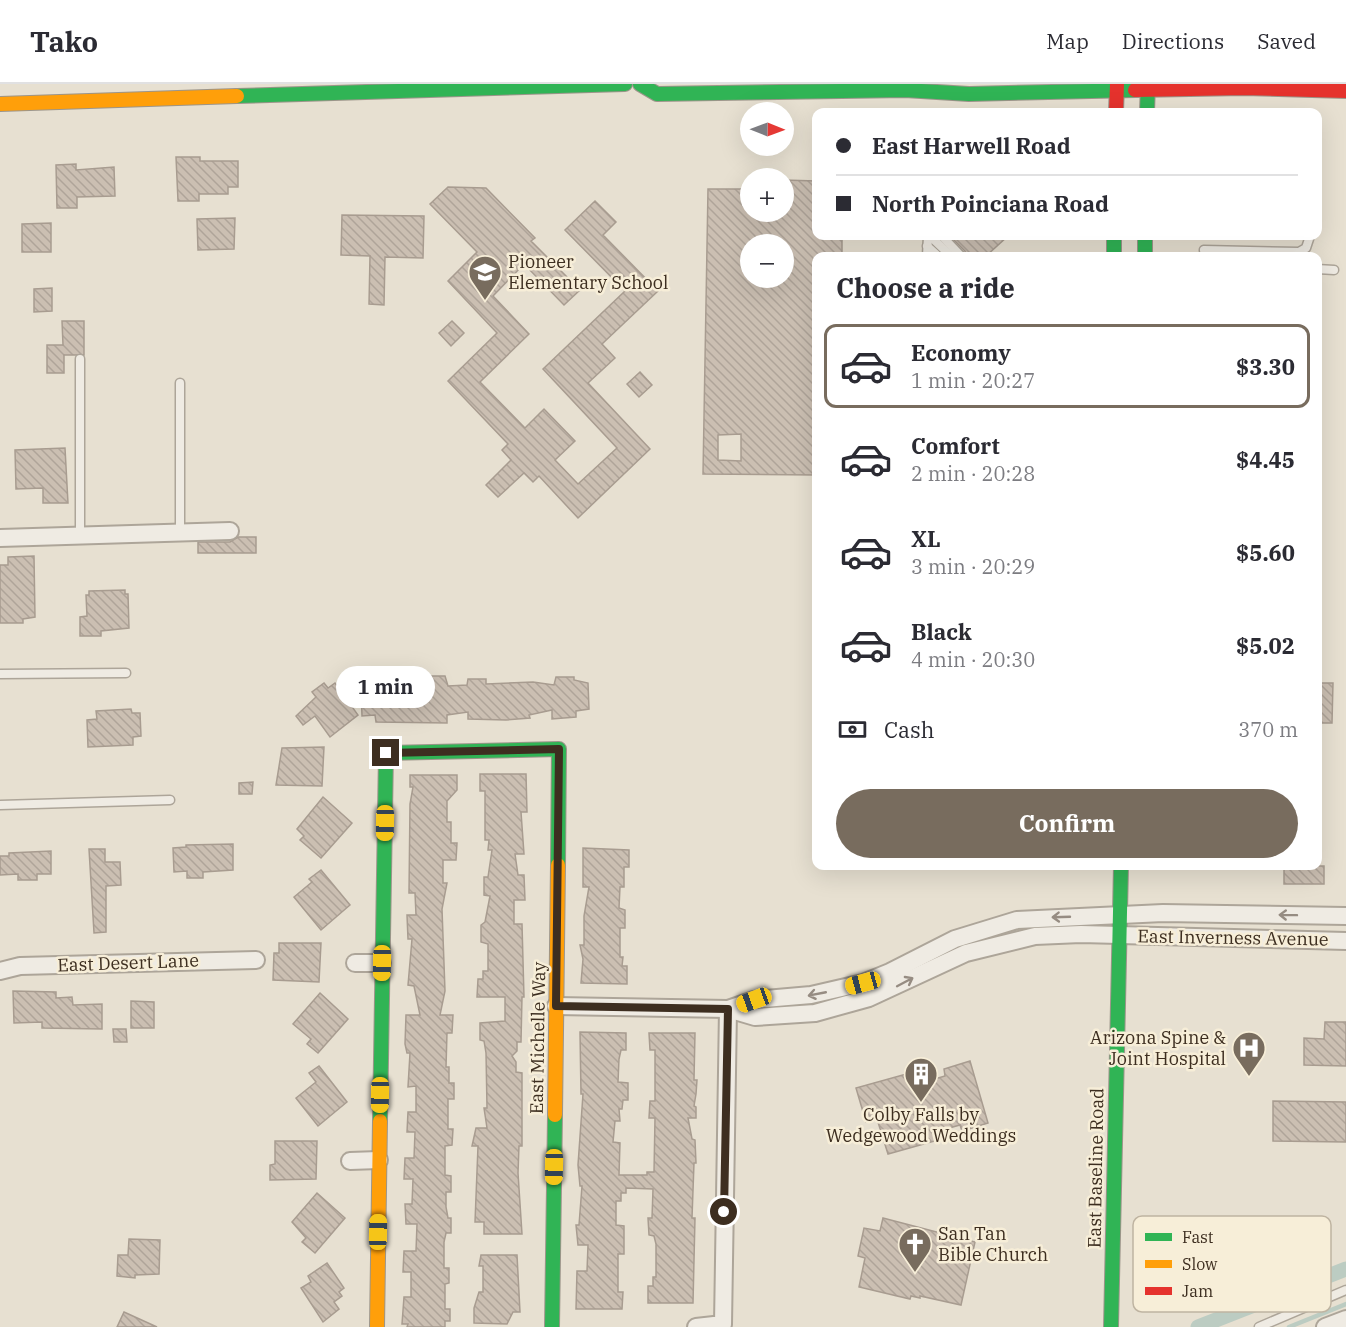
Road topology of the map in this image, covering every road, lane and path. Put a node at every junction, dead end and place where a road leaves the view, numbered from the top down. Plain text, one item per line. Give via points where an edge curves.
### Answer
1 (625, 84) edge
2 (640, 84) edge
3 (868, 87) edge
4 (1117, 87) edge
5 (1147, 87) edge
6 (749, 88) edge
7 (1346, 91) edge
8 (0, 104) edge
9 (1116, 108) edge
10 (1147, 108) edge
11 (928, 240) edge
12 (934, 240) edge
13 (1309, 240) edge
14 (927, 246) junction
15 (927, 252) edge
16 (934, 252) edge
17 (951, 252) edge
18 (1299, 252) edge
19 (1322, 269) edge
20 (1334, 270) dead end
21 (81, 359) dead end
22 (180, 383) dead end
23 (230, 531) dead end
24 (180, 533) junction
25 (80, 536) junction
26 (0, 538) edge
27 (0, 674) edge
28 (126, 674) dead end
29 (170, 800) dead end
30 (0, 805) edge
31 (1121, 870) edge
32 (1120, 916) junction
33 (1346, 916) edge
34 (1119, 935) junction
35 (980, 939) junction
36 (1346, 941) edge
37 (256, 960) dead end
38 (355, 963) dead end
39 (382, 963) junction
40 (0, 971) edge
41 (556, 1006) junction
42 (728, 1009) junction
43 (380, 1160) junction
44 (350, 1161) dead end
45 (1346, 1290) edge
46 (1331, 1296) edge
47 (1294, 1312) edge
48 (1346, 1319) edge
49 (377, 1327) edge
50 (552, 1327) edge
51 (696, 1327) edge
52 (1111, 1327) edge
53 (1259, 1327) edge
54 (1325, 1327) edge

1 - 8 main road
2 - 6 main road via 657,94
3 - 4 main road via 969,94
3 - 6 main road
4 - 5 main road
4 - 9 main road
5 - 7 main road
5 - 10 main road
11 - 14 lane
12 - 17 lane
13 - 18 lane
14 - 15 lane
14 - 16 lane
19 - 20 lane
21 - 25 lane
22 - 24 lane
23 - 24 street
24 - 25 street
25 - 26 street
27 - 28 lane
29 - 30 lane
31 - 32 main road, East Baseline Road
33 -> 32 street, East Inverness Avenue
32 - 34 main road, East Baseline Road
32 -> 35 street, East Inverness Avenue via 1017,920
34 - 35 street, East Inverness Avenue
34 - 36 street, East Inverness Avenue
34 - 52 main road, East Baseline Road
35 - 42 street via 937,947 863,983 812,995 754,1000
37 - 40 street, East Desert Lane via 20,966
38 - 39 street
39 - 41 main road, East Michelle Way via 386,753 559,749
39 - 43 main road
41 - 42 street
41 - 50 main road, East Michelle Way
42 - 51 street via 723,1324
43 - 44 street
43 - 49 main road
45 - 46 lane
47 - 53 lane
48 - 54 street

